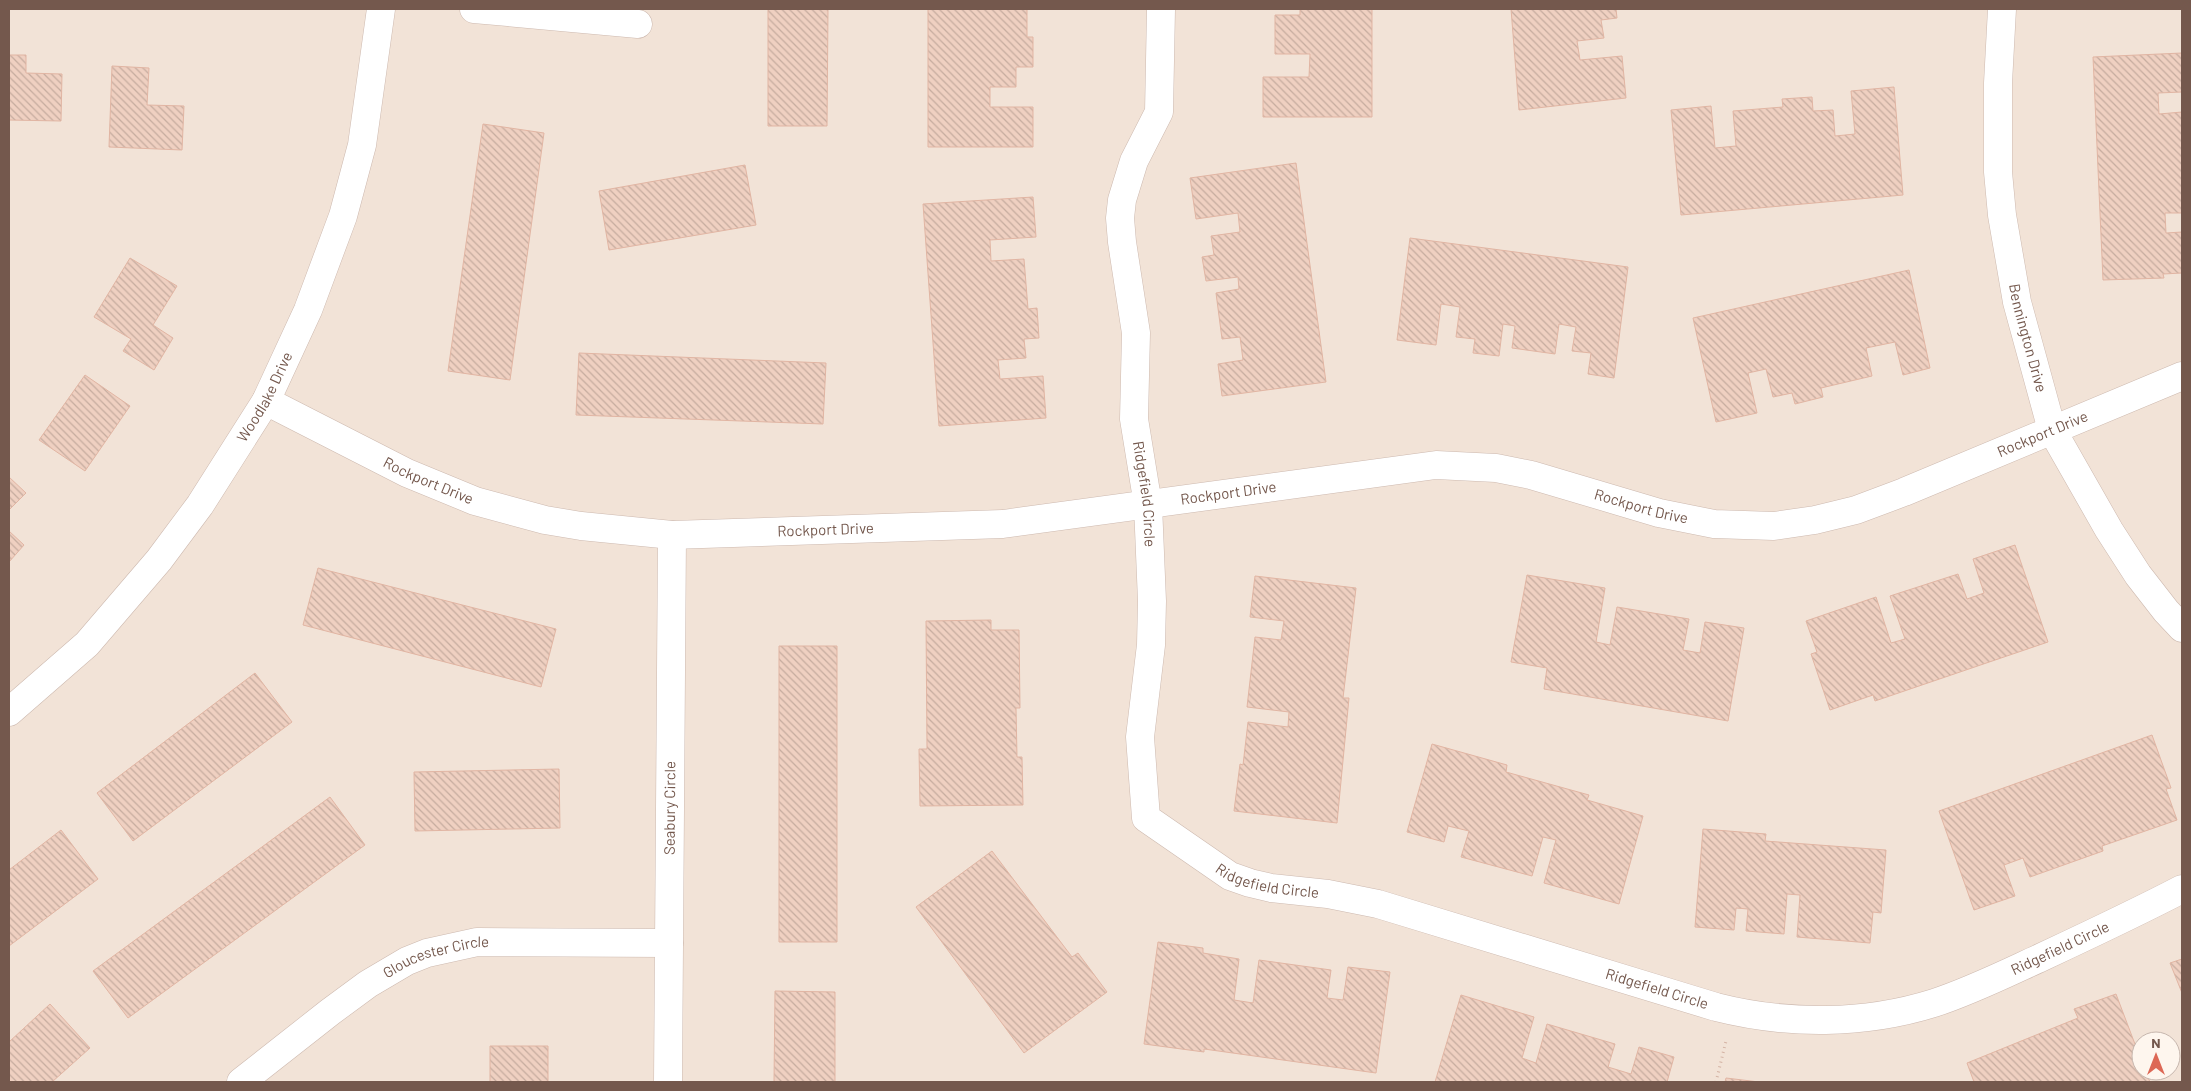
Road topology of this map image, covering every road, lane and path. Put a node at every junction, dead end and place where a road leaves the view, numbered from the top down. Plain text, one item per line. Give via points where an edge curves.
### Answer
1 (381, 9) edge
2 (474, 9) edge
3 (1160, 9) edge
4 (2002, 9) edge
5 (638, 24) dead end
6 (2182, 376) edge
7 (266, 401) junction
8 (2052, 430) junction
9 (1148, 505) junction
10 (672, 535) junction
11 (2182, 628) edge
12 (9, 712) edge
13 (2182, 889) edge
14 (669, 943) junction
15 (1731, 1011) junction
16 (241, 1082) edge
17 (668, 1082) edge
18 (1716, 1082) edge

1 - 7 street, Woodlake Drive via 362,145 343,216 308,310
2 - 5 street
3 - 9 street, Ridgefield Circle via 1159,112 1134,162 1120,218 1136,334 1134,419
4 - 8 street, Bennington Drive via 1998,172 2002,215 2017,302
6 - 8 street, Rockport Drive
7 - 10 street, Rockport Drive via 407,473 475,501 545,520
7 - 12 street, Woodlake Drive via 200,505 159,560 87,644
8 - 9 street, Rockport Drive via 1856,510 1774,526 1714,524 1659,513 1530,475 1465,465 1403,468
8 - 11 street, Bennington Drive via 2138,575
9 - 10 street, Rockport Drive via 1003,524
9 - 15 street, Ridgefield Circle via 1151,645 1140,737 1146,818 1230,876 1250,884 1378,904
10 - 14 street, Seabury Circle
13 - 15 street, Ridgefield Circle via 1978,986 1934,1003 1862,1018 1801,1020
14 - 16 street, Gloucester Circle via 476,942 427,953 406,961 368,984
14 - 17 street, Seabury Circle
15 - 18 path

